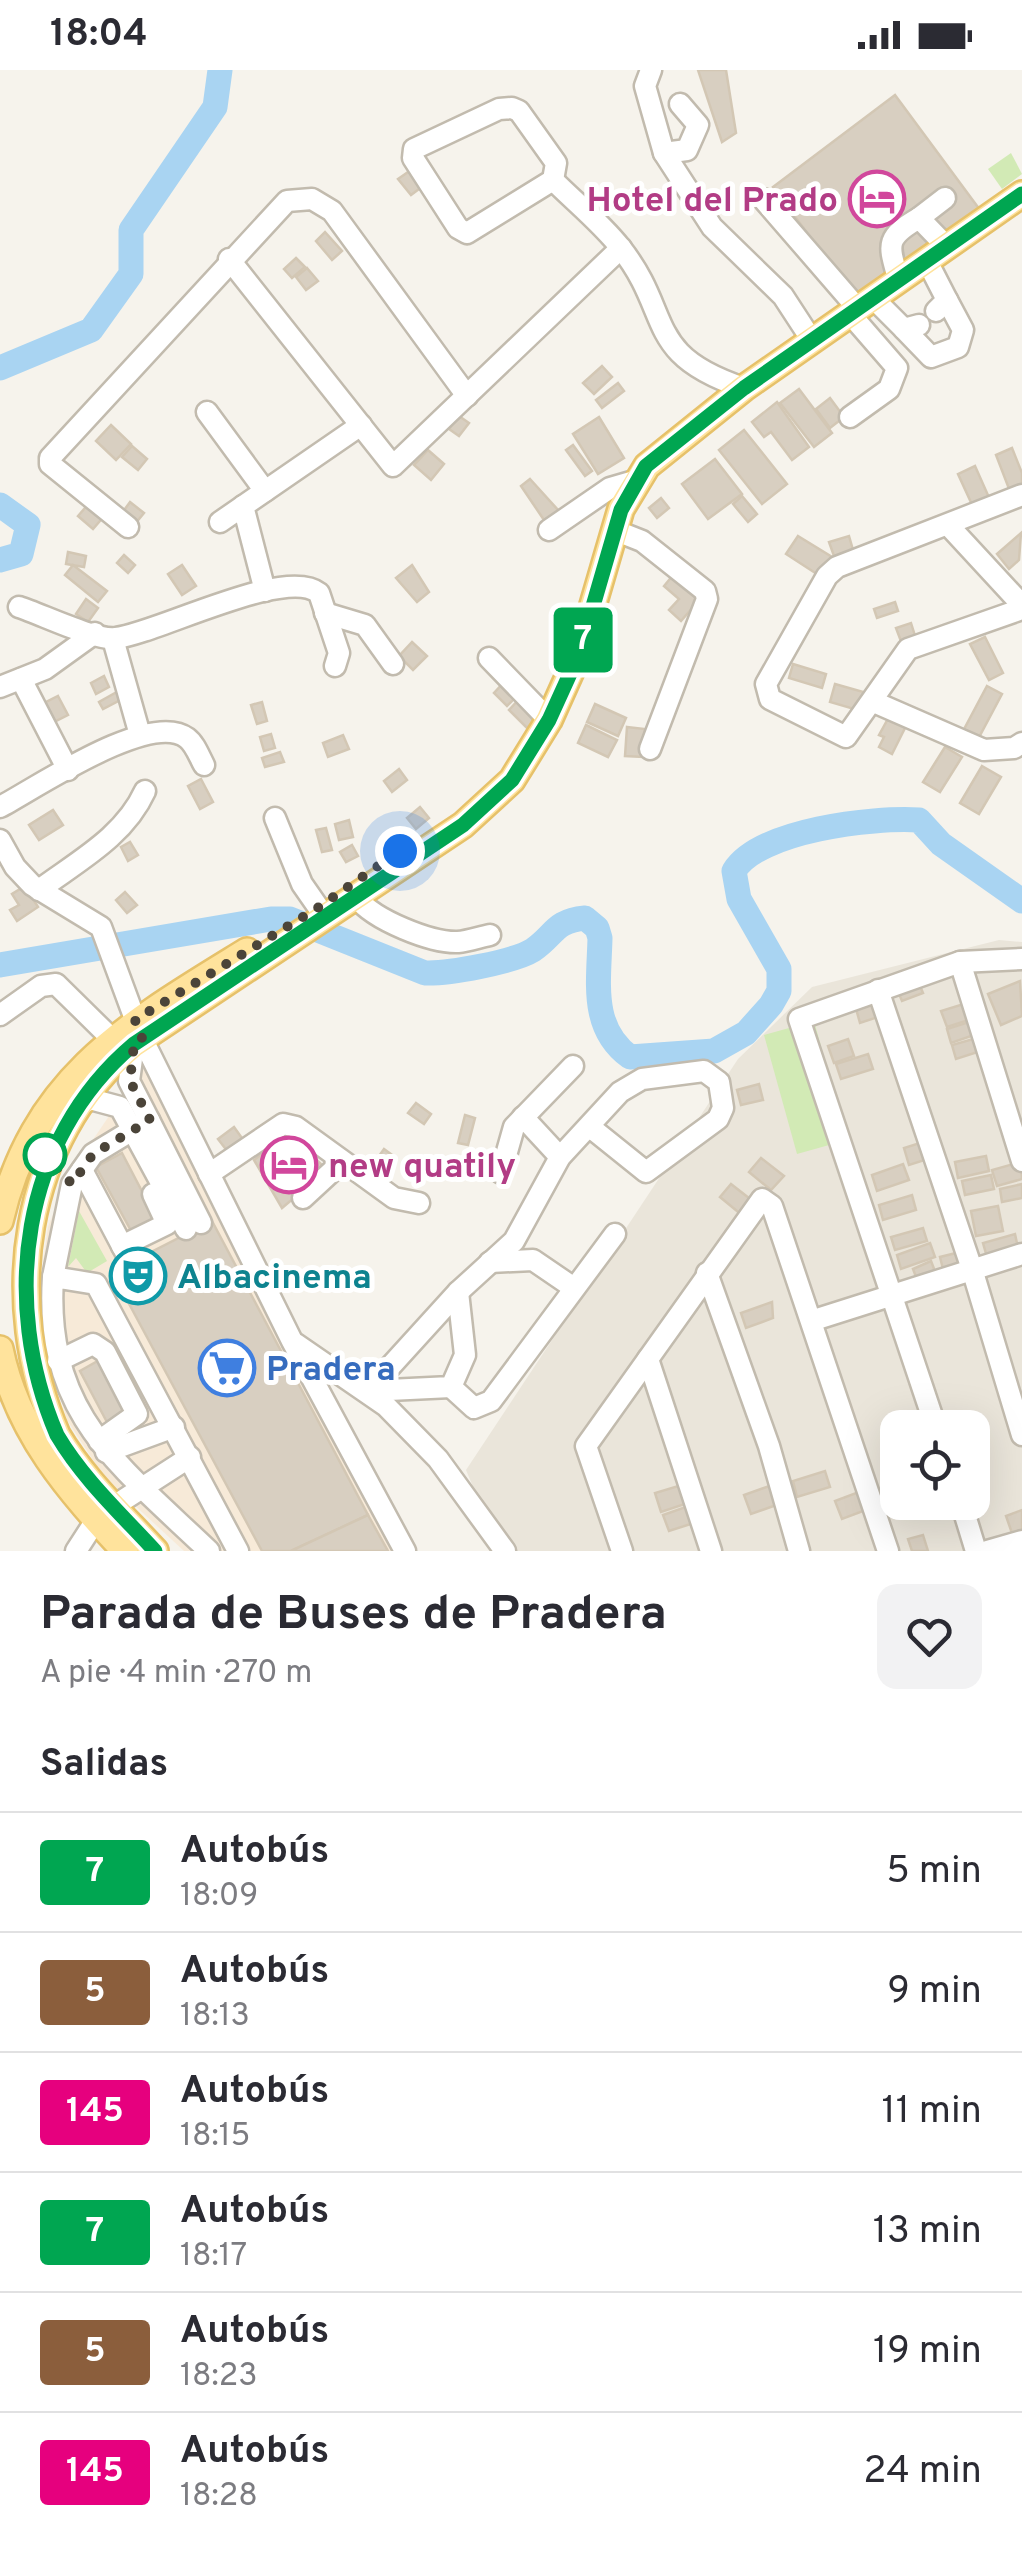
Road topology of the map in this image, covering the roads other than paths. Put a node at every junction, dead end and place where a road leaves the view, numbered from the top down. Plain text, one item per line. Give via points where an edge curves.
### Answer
1 (650, 70) edge
2 (680, 104) dead end
3 (664, 153) junction
4 (553, 180) junction
5 (1022, 194) edge
6 (944, 198) dead end
7 (763, 199) dead end
8 (919, 218) junction
9 (621, 248) junction
10 (937, 254) junction
11 (229, 259) junction
12 (899, 282) junction
13 (862, 308) junction
14 (814, 342) junction
15 (744, 388) junction
16 (467, 396) junction
17 (207, 412) dead end
18 (850, 417) dead end
19 (361, 425) junction
20 (634, 481) junction
21 (264, 490) junction
22 (1022, 496) edge
23 (243, 506) junction
24 (220, 522) dead end
25 (948, 526) junction
26 (128, 527) dead end
27 (549, 530) dead end
28 (614, 530) junction
29 (266, 591) junction
30 (19, 607) dead end
31 (1022, 607) edge
32 (325, 613) junction
33 (104, 636) junction
34 (489, 658) dead end
35 (392, 664) dead end
36 (335, 666) dead end
37 (21, 679) junction
38 (0, 687) edge
39 (874, 702) junction
40 (549, 720) junction
41 (140, 734) junction
42 (1022, 743) edge
43 (650, 749) dead end
44 (204, 765) dead end
45 (68, 770) junction
46 (512, 780) junction
47 (145, 791) dead end
48 (0, 807) edge
49 (276, 818) dead end
50 (0, 840) edge
51 (7, 873) edge
52 (38, 890) junction
53 (332, 907) junction
54 (490, 935) dead end
55 (1022, 959) edge
56 (960, 962) junction
57 (878, 990) junction
58 (0, 1015) edge
59 (131, 1035) junction
60 (573, 1066) dead end
61 (68, 1116) junction
62 (524, 1117) junction
63 (142, 1124) junction
64 (590, 1127) junction
65 (149, 1157) junction
66 (560, 1157) junction
67 (1022, 1161) edge
68 (342, 1162) junction
69 (82, 1170) junction
70 (500, 1173) dead end
71 (209, 1174) junction
72 (303, 1198) dead end
73 (419, 1203) dead end
74 (0, 1218) edge
75 (615, 1234) dead end
76 (1022, 1254) edge
77 (490, 1262) junction
78 (972, 1269) junction
79 (707, 1274) junction
80 (53, 1277) junction
81 (574, 1288) junction
82 (458, 1292) junction
83 (893, 1294) junction
84 (814, 1320) junction
85 (292, 1342) junction
86 (0, 1349) edge
87 (648, 1359) junction
88 (58, 1361) junction
89 (451, 1386) junction
90 (368, 1391) junction
91 (930, 1410) edge
92 (174, 1427) junction
93 (1022, 1435) edge
94 (103, 1447) junction
95 (190, 1456) junction
96 (141, 1486) junction
97 (105, 1513) junction
98 (967, 1520) edge
99 (1022, 1541) edge
100 (704, 1549) edge
101 (76, 1551) edge
102 (125, 1551) edge
103 (155, 1551) edge
104 (209, 1551) edge
105 (238, 1551) edge
106 (404, 1551) edge
107 (505, 1551) edge
108 (622, 1551) edge
109 (800, 1551) edge
110 (888, 1551) edge
111 (976, 1551) edge
112 (988, 1551) edge

1 - 3 street via 645,86
2 - 3 street via 698,125 694,140 687,150
3 - 14 street via 712,227 783,296
4 - 4 street via 467,233 413,158 422,142 512,108 556,163
4 - 9 street
5 - 10 main road
6 - 8 street
7 - 13 street
8 - 10 street
8 - 12 street via 890,241
9 - 15 street via 675,352 705,375
9 - 16 street
10 - 12 main road
10 - 13 street via 926,316
11 - 16 street via 287,201 322,205
11 - 19 street
11 - 26 street via 50,458
12 - 13 main road
13 - 14 main road
13 - 18 street via 897,368 888,389
14 - 15 main road
15 - 20 main road
16 - 19 street via 394,466
17 - 21 street
19 - 21 street
20 - 27 street via 610,488
20 - 28 main road
21 - 23 street
22 - 25 street
23 - 24 street
23 - 29 street
25 - 31 street
25 - 39 street via 826,576 766,684 770,699 838,736 853,732
28 - 40 main road via 579,654
28 - 43 street via 642,541 707,599
29 - 32 street via 313,589
29 - 33 street
30 - 33 street
31 - 39 street via 908,649
32 - 35 street via 364,625
32 - 36 street via 339,653
33 - 37 street
33 - 41 street
34 - 40 street
37 - 38 street
37 - 45 street
39 - 42 street via 984,750
40 - 46 main road
41 - 44 street via 188,739
41 - 45 street
45 - 48 street
46 - 53 main road via 454,813
46 - 53 main road via 463,825
47 - 52 street via 116,834
49 - 53 street via 302,884
50 - 51 street
51 - 52 street
52 - 59 street via 101,927 116,960
53 - 54 street via 441,940
53 - 59 main road
55 - 56 street
56 - 57 street
56 - 67 street
57 - 78 street
57 - 83 street via 800,1019
58 - 59 street via 41,986 56,984
59 - 61 main road
59 - 63 street via 130,1081
59 - 71 street
59 - 74 main road via 69,1079 40,1118
60 - 62 street
61 - 63 street via 90,1099
61 - 97 main road via 42,1160 25,1209 16,1270 18,1322 45,1414
62 - 66 street
62 - 70 street via 514,1126
63 - 65 street
63 - 65 street via 193,1226
63 - 69 street via 93,1154
64 - 64 street via 642,1078 704,1071 719,1082 718,1119 646,1172
64 - 66 street
65 - 69 street via 140,1168 167,1224 126,1252
66 - 77 street via 528,1223
68 - 71 street via 283,1124
68 - 72 street
68 - 73 street via 394,1198
69 - 80 street via 72,1184
71 - 85 street via 275,1322
75 - 81 street
76 - 78 street
77 - 81 street via 533,1260
77 - 82 street
78 - 83 street
78 - 93 street
79 - 84 street via 758,1201 768,1201
79 - 87 street
79 - 109 street
80 - 88 street via 50,1316
80 - 92 street via 96,1284
81 - 89 street via 483,1408 465,1403
82 - 89 street via 465,1355
82 - 90 street
83 - 84 street
83 - 91 street
84 - 110 street
85 - 90 street
85 - 106 street via 320,1408
86 - 97 main road via 32,1437
87 - 100 street
87 - 108 street via 586,1446
88 - 94 street via 67,1393
88 - 94 street via 93,1344 105,1352 136,1414
89 - 90 street
90 - 107 street via 438,1459
92 - 94 street
92 - 95 street
94 - 96 street
95 - 96 street
95 - 105 street
96 - 97 street
96 - 104 street
97 - 101 street
97 - 102 main road
97 - 103 main road
98 - 111 street
99 - 112 street

